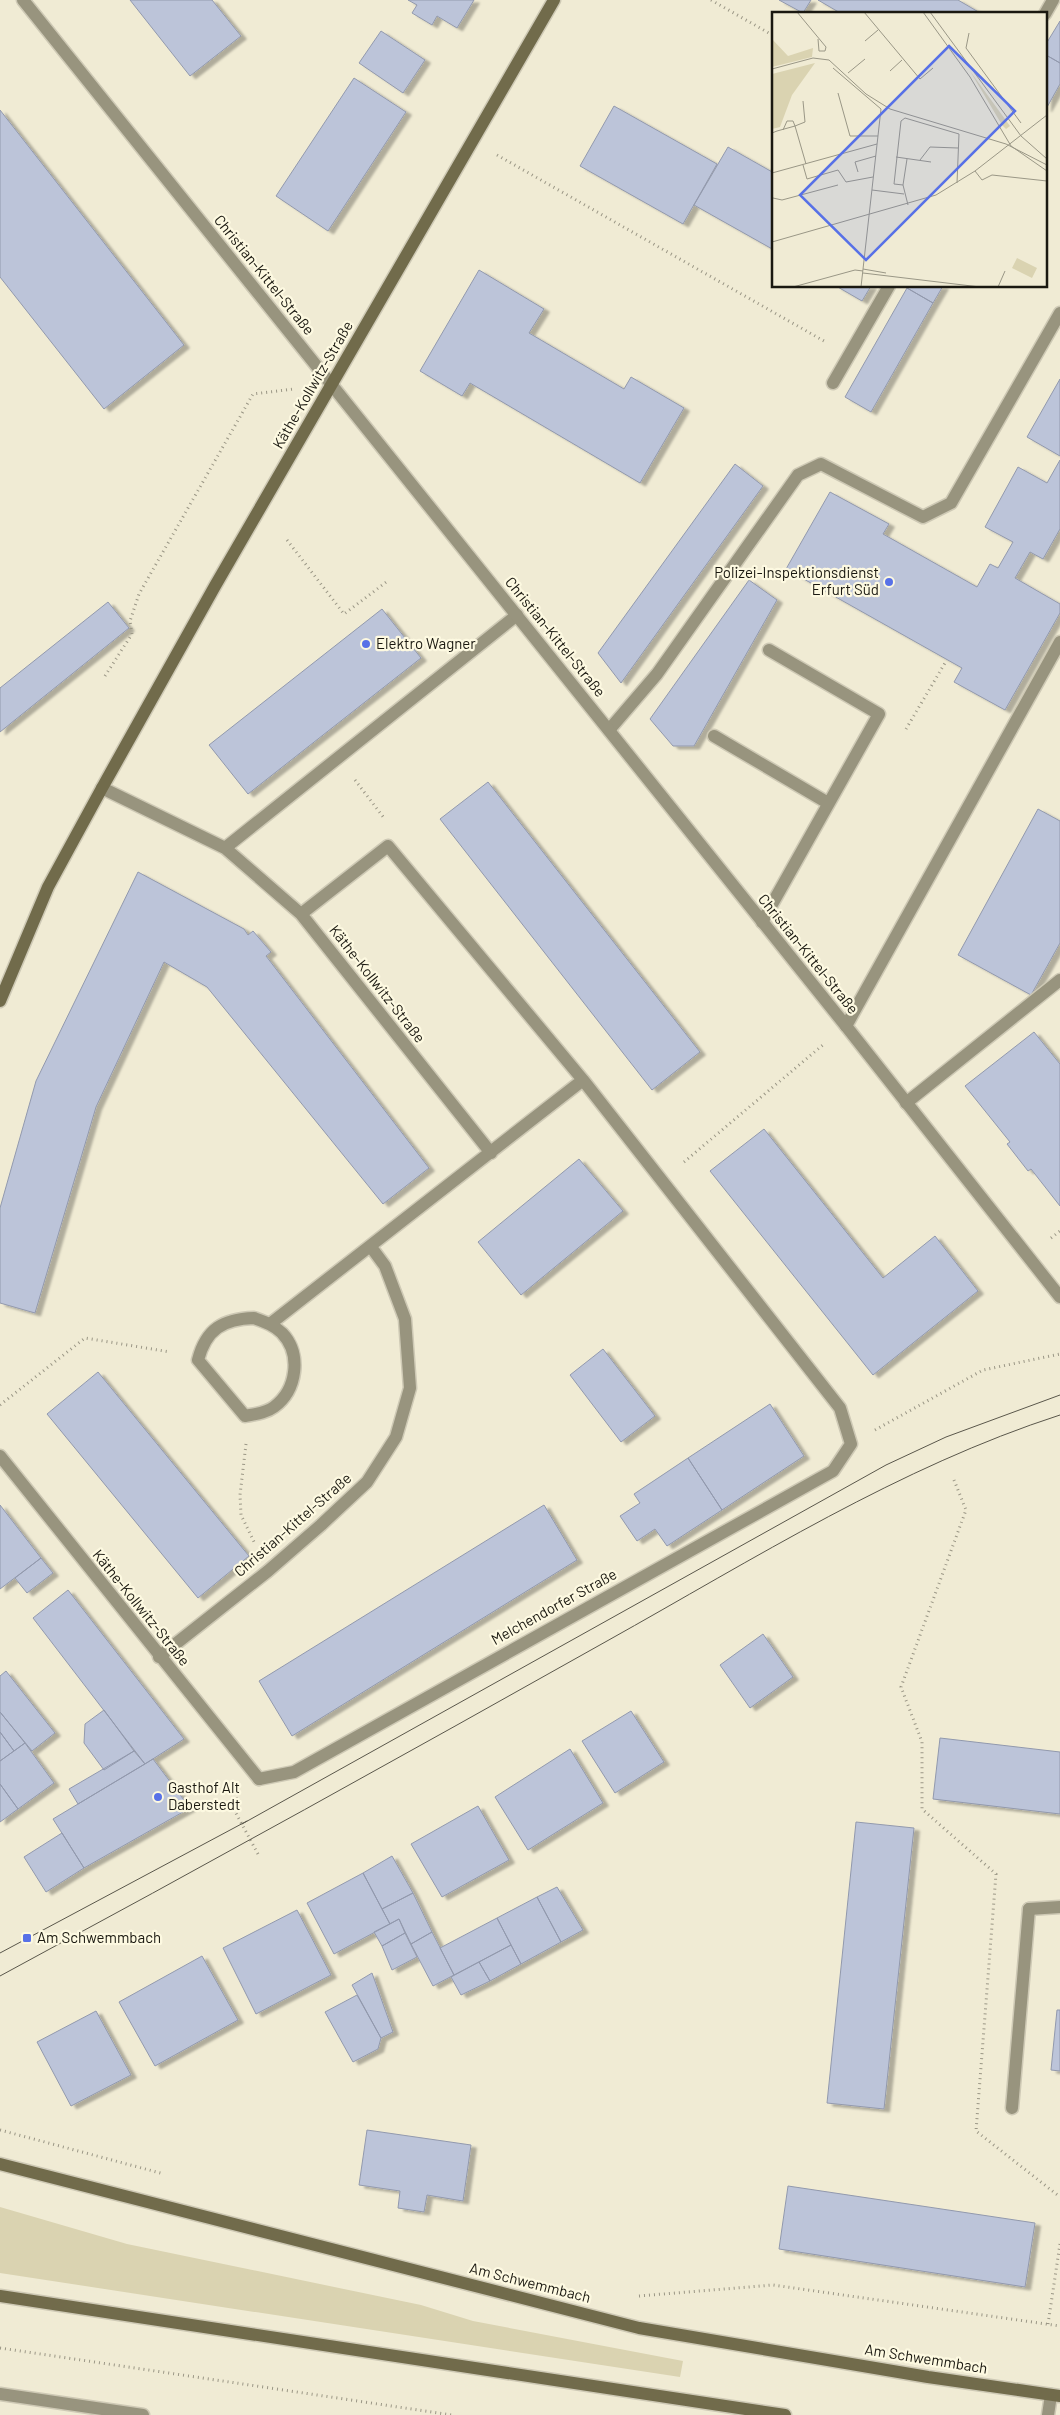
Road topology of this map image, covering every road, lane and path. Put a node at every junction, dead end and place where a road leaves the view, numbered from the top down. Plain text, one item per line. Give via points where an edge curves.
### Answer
1 (23, 0) edge
2 (554, 0) edge
3 (711, 0) edge
4 (1053, 0) edge
5 (1046, 12) edge
6 (772, 35) edge
7 (473, 141) junction
8 (888, 288) edge
9 (1060, 313) edge
10 (849, 355) junction
11 (833, 383) dead end
12 (332, 385) junction
13 (287, 540) dead end
14 (389, 580) dead end
15 (517, 615) junction
16 (1060, 642) edge
17 (769, 650) dead end
18 (105, 676) dead end
19 (609, 730) junction
20 (714, 736) dead end
21 (355, 780) dead end
22 (102, 788) junction
23 (828, 803) junction
24 (384, 815) dead end
25 (225, 848) junction
26 (301, 914) junction
27 (762, 922) junction
28 (1060, 980) edge
29 (0, 1001) edge
30 (846, 1026) junction
31 (583, 1080) junction
32 (906, 1103) junction
33 (491, 1153) junction
34 (662, 1180) junction
35 (371, 1247) junction
36 (1060, 1297) edge
37 (270, 1324) junction
38 (1060, 1354) edge
39 (198, 1360) junction
40 (0, 1405) edge
41 (244, 1416) junction
42 (851, 1444) junction
43 (0, 1456) edge
44 (954, 1480) dead end
45 (268, 1572) junction
46 (159, 1657) junction
47 (259, 1779) junction
48 (258, 1854) dead end
49 (1060, 1907) edge
50 (1012, 2108) dead end
51 (0, 2130) edge
52 (0, 2164) edge
53 (170, 2175) dead end
54 (1060, 2197) edge
55 (1060, 2244) edge
56 (0, 2296) edge
57 (634, 2297) dead end
58 (1048, 2324) junction
59 (1060, 2326) edge
60 (0, 2348) edge
61 (0, 2394) edge
62 (1055, 2395) edge
63 (143, 2415) edge
64 (452, 2415) edge
65 (785, 2415) edge
66 (1048, 2415) edge

1 - 12 street, Christian-Kittel-Straße
2 - 7 main road, Käthe-Kollwitz-Straße
3 - 6 path
4 - 5 street
7 - 10 path
7 - 12 main road, Käthe-Kollwitz-Straße
8 - 10 street
9 - 19 street via 951,503 923,517 821,464 798,475 657,674
10 - 11 street
12 - 15 street, Christian-Kittel-Straße
12 - 18 path via 253,394 139,594 130,621 132,634
12 - 22 main road, Käthe-Kollwitz-Straße
13 - 14 path via 344,614
15 - 19 street, Christian-Kittel-Straße
15 - 25 street
16 - 30 street
17 - 23 street via 879,714
19 - 27 street, Christian-Kittel-Straße
20 - 23 street
21 - 24 path
22 - 25 street, Käthe-Kollwitz-Straße
22 - 29 main road, Käthe-Kollwitz-Straße via 48,887
23 - 27 street
25 - 26 street, Käthe-Kollwitz-Straße
26 - 31 street via 388,846
26 - 33 street, Käthe-Kollwitz-Straße
27 - 30 street, Christian-Kittel-Straße
28 - 32 street
30 - 32 street, Christian-Kittel-Straße
30 - 34 path
31 - 33 street
31 - 34 street
32 - 36 street, Christian-Kittel-Straße
33 - 35 street
34 - 42 street via 840,1408
35 - 37 street
35 - 45 street, Christian-Kittel-Straße via 385,1266 405,1319 410,1388 396,1437 367,1482
37 - 39 street via 254,1318 222,1324 209,1335
37 - 41 street via 283,1334 292,1349 293,1381 274,1407
38 - 42 path via 983,1370
39 - 40 path via 85,1338
39 - 41 street
41 - 45 path via 246,1441 241,1515
42 - 47 street, Melchendorfer Straße via 833,1471 825,1476 294,1772
43 - 46 street, Käthe-Kollwitz-Straße
44 - 54 path via 966,1510 901,1688 922,1742 922,1809 996,1874 976,2131
45 - 46 street, Christian-Kittel-Straße
46 - 47 street, Käthe-Kollwitz-Straße
47 - 48 path via 231,1804
49 - 50 street via 1029,1909
51 - 53 path
52 - 62 main road, Am Schwemmbach via 638,2328
55 - 58 path
56 - 65 main road
57 - 58 path via 773,2285
58 - 59 path
60 - 64 path
61 - 63 street
62 - 66 street

